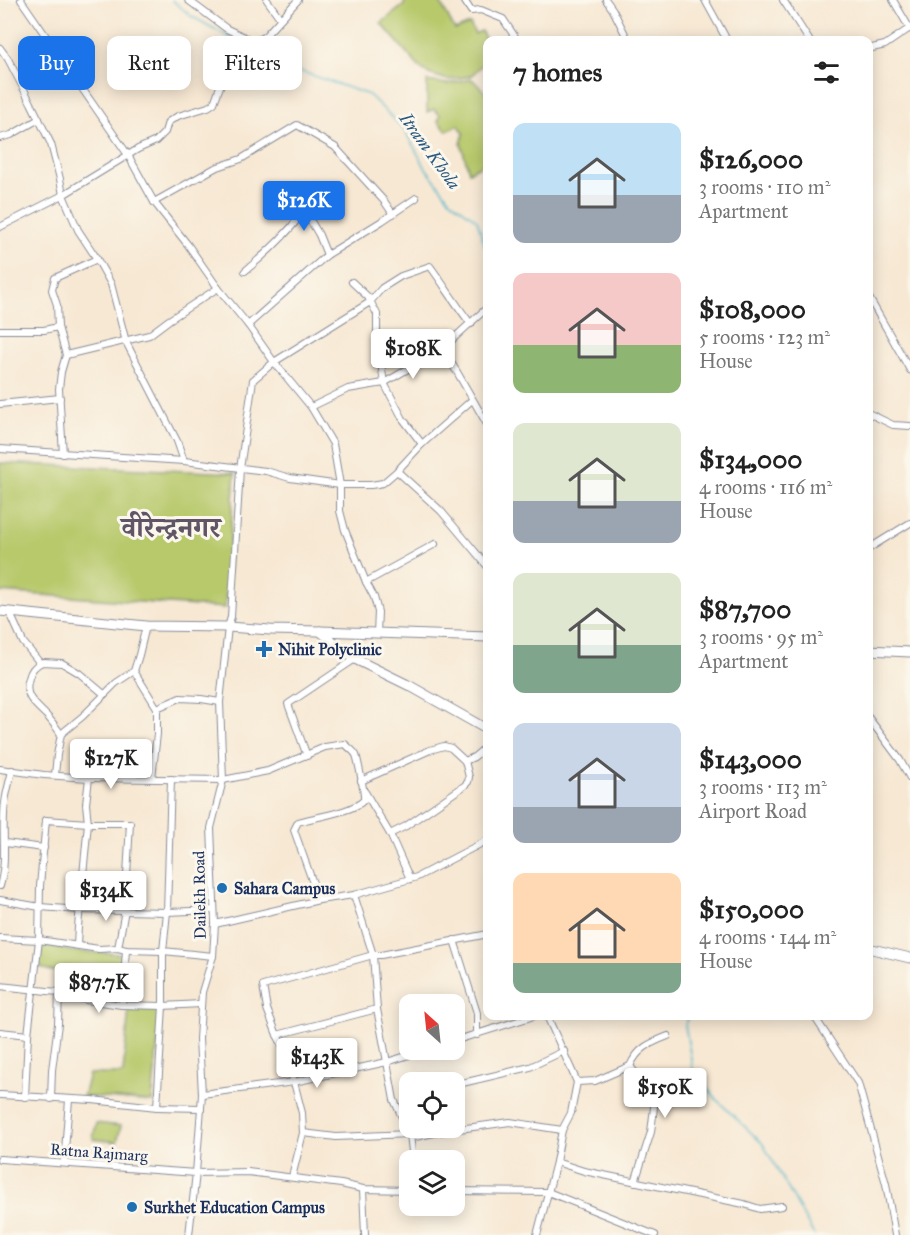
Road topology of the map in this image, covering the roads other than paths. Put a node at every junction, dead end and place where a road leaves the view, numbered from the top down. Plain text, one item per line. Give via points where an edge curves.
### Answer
1 (21, 0) edge
2 (188, 0) edge
3 (267, 0) edge
4 (298, 0) edge
5 (464, 0) edge
6 (606, 0) edge
7 (705, 0) edge
8 (783, 0) edge
9 (893, 0) edge
10 (280, 18) junction
11 (910, 28) edge
12 (242, 36) edge
13 (265, 36) edge
14 (514, 36) edge
15 (626, 36) edge
16 (725, 36) edge
17 (806, 36) edge
18 (0, 48) edge
19 (873, 48) edge
20 (219, 90) edge
21 (39, 119) junction
22 (0, 138) edge
23 (128, 155) junction
24 (63, 195) junction
25 (416, 198) dead end
26 (154, 202) junction
27 (287, 204) dead end
28 (393, 214) junction
29 (301, 215) junction
30 (0, 227) edge
31 (327, 255) junction
32 (97, 259) junction
33 (245, 271) dead end
34 (352, 282) dead end
35 (218, 288) junction
36 (370, 302) junction
37 (873, 305) edge
38 (483, 312) edge
39 (471, 324) junction
40 (248, 325) junction
41 (58, 327) junction
42 (0, 330) edge
43 (126, 342) junction
44 (442, 349) junction
45 (66, 355) junction
46 (274, 362) junction
47 (910, 370) edge
48 (384, 383) junction
49 (60, 398) junction
50 (472, 400) junction
51 (0, 404) edge
52 (310, 407) junction
53 (873, 415) edge
54 (483, 418) edge
55 (910, 426) edge
56 (422, 444) junction
57 (0, 449) edge
58 (63, 454) junction
59 (184, 461) junction
60 (240, 469) junction
61 (397, 471) junction
62 (340, 485) junction
63 (910, 523) edge
64 (435, 544) dead end
65 (873, 546) edge
66 (483, 561) edge
67 (366, 582) junction
68 (5, 612) edge
69 (146, 626) junction
70 (228, 627) junction
71 (320, 631) junction
72 (377, 633) junction
73 (483, 638) edge
74 (873, 651) edge
75 (910, 652) edge
76 (356, 659) junction
77 (40, 663) junction
78 (134, 671) junction
79 (104, 694) junction
80 (220, 702) junction
81 (157, 708) junction
82 (873, 724) edge
83 (483, 727) edge
84 (61, 734) junction
85 (483, 749) edge
86 (307, 756) junction
87 (465, 761) junction
88 (0, 769) edge
89 (12, 770) junction
90 (56, 775) junction
91 (89, 778) junction
92 (152, 778) junction
93 (910, 778) edge
94 (171, 779) junction
95 (224, 780) junction
96 (361, 781) junction
97 (365, 792) junction
98 (88, 823) junction
99 (390, 834) junction
100 (4, 843) junction
101 (483, 843) edge
102 (44, 848) junction
103 (410, 879) junction
104 (0, 886) edge
105 (354, 895) junction
106 (0, 900) edge
107 (319, 900) junction
108 (40, 907) junction
109 (80, 910) junction
110 (125, 910) junction
111 (214, 910) junction
112 (167, 912) junction
113 (215, 924) junction
114 (483, 935) edge
115 (0, 939) edge
116 (39, 940) junction
117 (453, 940) junction
118 (77, 945) junction
119 (118, 948) junction
120 (873, 949) edge
121 (126, 950) junction
122 (163, 951) junction
123 (373, 955) junction
124 (213, 956) junction
125 (910, 958) edge
126 (0, 986) edge
127 (33, 989) junction
128 (59, 992) junction
129 (201, 1004) junction
130 (122, 1005) junction
131 (163, 1006) junction
132 (377, 1009) junction
133 (522, 1020) edge
134 (549, 1020) edge
135 (817, 1020) edge
136 (0, 1032) edge
137 (28, 1035) junction
138 (277, 1035) junction
139 (477, 1035) junction
140 (668, 1036) dead end
141 (465, 1038) edge
142 (564, 1051) junction
143 (399, 1058) edge
144 (387, 1062) junction
145 (630, 1066) junction
146 (294, 1082) junction
147 (465, 1082) edge
148 (577, 1082) junction
149 (202, 1094) junction
150 (0, 1095) edge
151 (25, 1097) junction
152 (51, 1099) junction
153 (69, 1100) junction
154 (157, 1107) junction
155 (201, 1108) junction
156 (399, 1111) edge
157 (465, 1127) edge
158 (562, 1130) junction
159 (303, 1133) junction
160 (399, 1134) edge
161 (0, 1159) edge
162 (556, 1162) junction
163 (64, 1163) junction
164 (196, 1173) junction
165 (292, 1177) junction
166 (635, 1182) junction
167 (363, 1189) junction
168 (399, 1190) edge
169 (465, 1191) edge
170 (548, 1192) junction
171 (782, 1206) dead end
172 (189, 1235) edge
173 (365, 1235) edge
174 (537, 1235) edge
175 (655, 1235) edge
176 (895, 1235) edge

1 - 23 street
2 - 12 street
3 - 10 street
4 - 10 street
5 - 14 street via 471,11 481,10 503,19
6 - 15 street
7 - 16 street
8 - 17 street
9 - 11 street
10 - 13 street
11 - 19 street via 885,45
18 - 21 street
20 - 23 street via 214,103 177,116 168,122 156,141
21 - 22 street
21 - 24 street via 51,144
23 - 24 street
23 - 26 street
24 - 30 street
24 - 32 street via 78,230
25 - 28 street
26 - 28 street via 214,168 241,159 297,125 335,147
26 - 35 street
27 - 29 street
28 - 31 street
29 - 31 street via 312,223
29 - 33 street
31 - 40 street
32 - 41 street via 55,278 52,290
32 - 43 street via 111,284
34 - 36 street
35 - 40 street
35 - 43 street via 149,335
36 - 39 street, Dailekh Road via 382,288 401,276 430,266
36 - 46 street, Dailekh Road
36 - 48 street via 377,314
37 - 47 street
38 - 39 street
39 - 44 street
40 - 46 street
41 - 42 street
41 - 45 street
43 - 45 street
43 - 59 street
44 - 48 street
44 - 50 street
45 - 49 street
46 - 52 street
46 - 60 street, Dailekh Road via 253,380
48 - 52 street via 348,389
48 - 56 street
49 - 51 street
49 - 58 street
50 - 54 street
50 - 56 street
52 - 62 street via 333,444
53 - 55 street
56 - 61 street
57 - 58 street
58 - 59 street
59 - 60 street
60 - 62 street
60 - 70 street, Dailekh Road
61 - 62 street via 384,483
61 - 66 street via 441,511
62 - 67 street via 345,530
63 - 65 street
64 - 67 street
67 - 72 street via 378,612
68 - 69 street
68 - 77 street
69 - 70 street
69 - 78 street
70 - 71 street
70 - 80 street, Dailekh Road
71 - 72 street
71 - 76 street
72 - 73 street
74 - 75 street
76 - 83 street
76 - 86 street via 288,704
77 - 79 street via 63,663
77 - 84 street via 33,667 27,693
78 - 79 street
78 - 81 street
79 - 84 street
80 - 81 street via 180,698
80 - 95 street, Dailekh Road
81 - 92 street
82 - 93 street
84 - 90 street
85 - 87 street
86 - 95 street via 267,771
86 - 96 street via 325,747 345,744 356,753
87 - 96 street via 444,746
87 - 99 street via 469,777 464,786
88 - 89 street
89 - 90 street
89 - 100 street via 4,804
90 - 91 street
91 - 92 street
91 - 98 street
92 - 94 street
94 - 95 street
94 - 112 street
95 - 111 street, Dailekh Road via 211,828
96 - 97 street
97 - 99 street
97 - 107 street via 361,804 298,822 294,830
98 - 102 street via 46,820
98 - 109 street
98 - 110 street via 130,823
99 - 103 street
100 - 102 street
100 - 104 street
101 - 103 street
102 - 108 street
103 - 105 street
105 - 107 street
105 - 123 street
106 - 108 street
107 - 113 street
108 - 109 street
108 - 116 street
109 - 110 street
109 - 118 street
110 - 112 street
110 - 119 street
111 - 112 street
111 - 113 street, Dailekh Road
112 - 122 street
113 - 124 street, Dailekh Road
114 - 117 street
115 - 116 street
116 - 118 street
116 - 127 street
117 - 123 street
117 - 139 street via 477,1013
118 - 119 street
119 - 121 street
120 - 125 street
121 - 122 street
121 - 130 street
122 - 124 street
122 - 131 street
123 - 132 street
123 - 138 street via 263,986
124 - 129 street, Dailekh Road
126 - 127 street
127 - 128 street
127 - 137 street
128 - 130 street
128 - 152 street
129 - 131 street
129 - 149 street, Dailekh Road
130 - 131 street
131 - 154 street
132 - 138 street
132 - 144 street
133 - 139 street
134 - 142 street
135 - 176 street via 858,1083 886,1184
136 - 137 street
137 - 151 street
138 - 146 street
139 - 141 street
140 - 145 street via 635,1054
142 - 147 street via 530,1067
142 - 148 street
143 - 144 street
144 - 146 street
144 - 156 street
145 - 148 street via 595,1081
145 - 166 street via 655,1099 651,1132
146 - 149 street
146 - 159 street
148 - 158 street via 571,1113
149 - 155 street, Dailekh Road
150 - 151 street
151 - 152 street
152 - 153 street
153 - 154 street
153 - 163 street
154 - 155 street
155 - 164 street, Dailekh Road
157 - 158 street via 510,1122
158 - 162 street
159 - 160 street via 336,1137
159 - 165 street
161 - 163 street, Ratna Rajmarg
162 - 166 street
162 - 170 street
163 - 164 street, Ratna Rajmarg
164 - 165 street, Ratna Rajmarg
164 - 172 street, Dailekh Road
165 - 167 street, Ratna Rajmarg
166 - 171 street via 760,1209
167 - 168 street, Ratna Rajmarg
167 - 173 street
169 - 170 street
170 - 174 street
170 - 175 street

